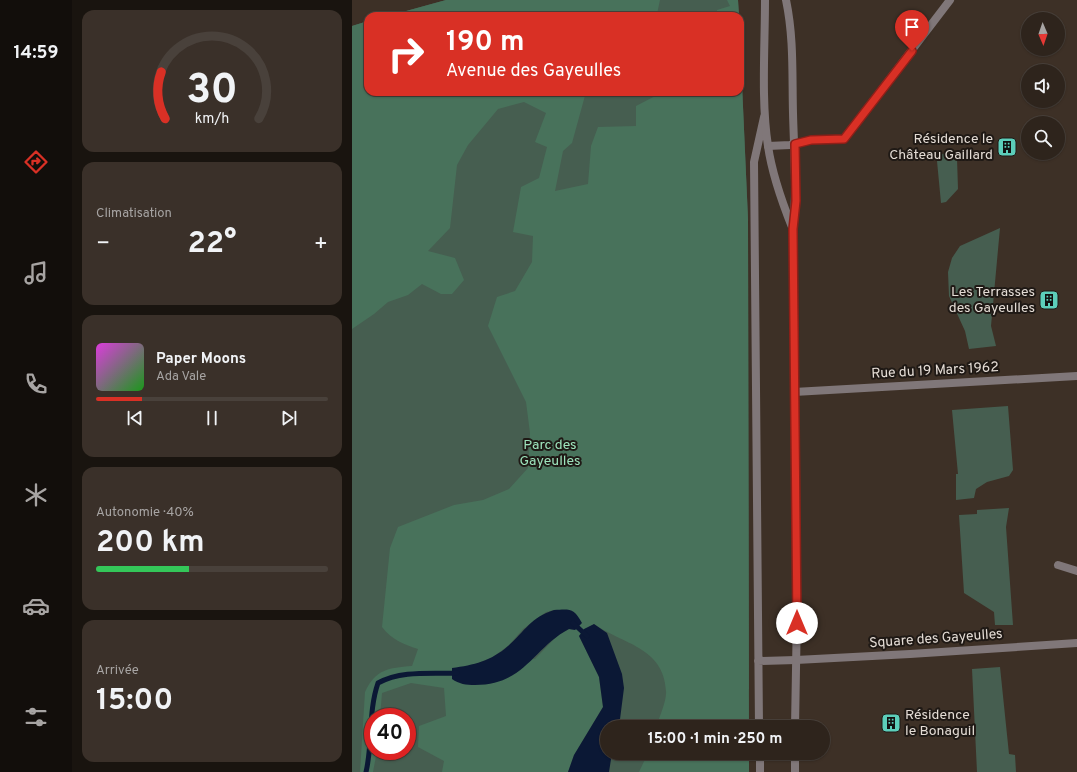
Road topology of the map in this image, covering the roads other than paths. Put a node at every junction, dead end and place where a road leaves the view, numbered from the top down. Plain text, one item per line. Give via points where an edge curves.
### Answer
1 (765, 0) edge
2 (786, 0) edge
3 (950, 0) edge
4 (766, 109) junction
5 (795, 144) junction
6 (768, 146) junction
7 (793, 229) junction
8 (1077, 376) edge
9 (794, 392) junction
10 (1058, 565) dead end
11 (1077, 571) edge
12 (1077, 643) edge
13 (796, 660) junction
14 (758, 661) junction
15 (759, 720) edge
16 (795, 720) edge
17 (760, 760) edge
18 (795, 760) edge
19 (760, 772) edge
20 (795, 772) edge

1 - 4 street
2 - 5 street via 792,32
3 - 5 street via 844,139 811,140
4 - 6 street
4 - 14 street via 754,162
5 - 6 street
5 - 7 street via 796,201
6 - 7 street via 782,202
7 - 9 street
8 - 9 street, Rue du 19 Mars 1962
9 - 13 street
10 - 11 street
12 - 13 street, Square des Gayeulles
13 - 14 street, Square des Gayeulles
13 - 16 street
14 - 15 street
17 - 19 street
18 - 20 street

